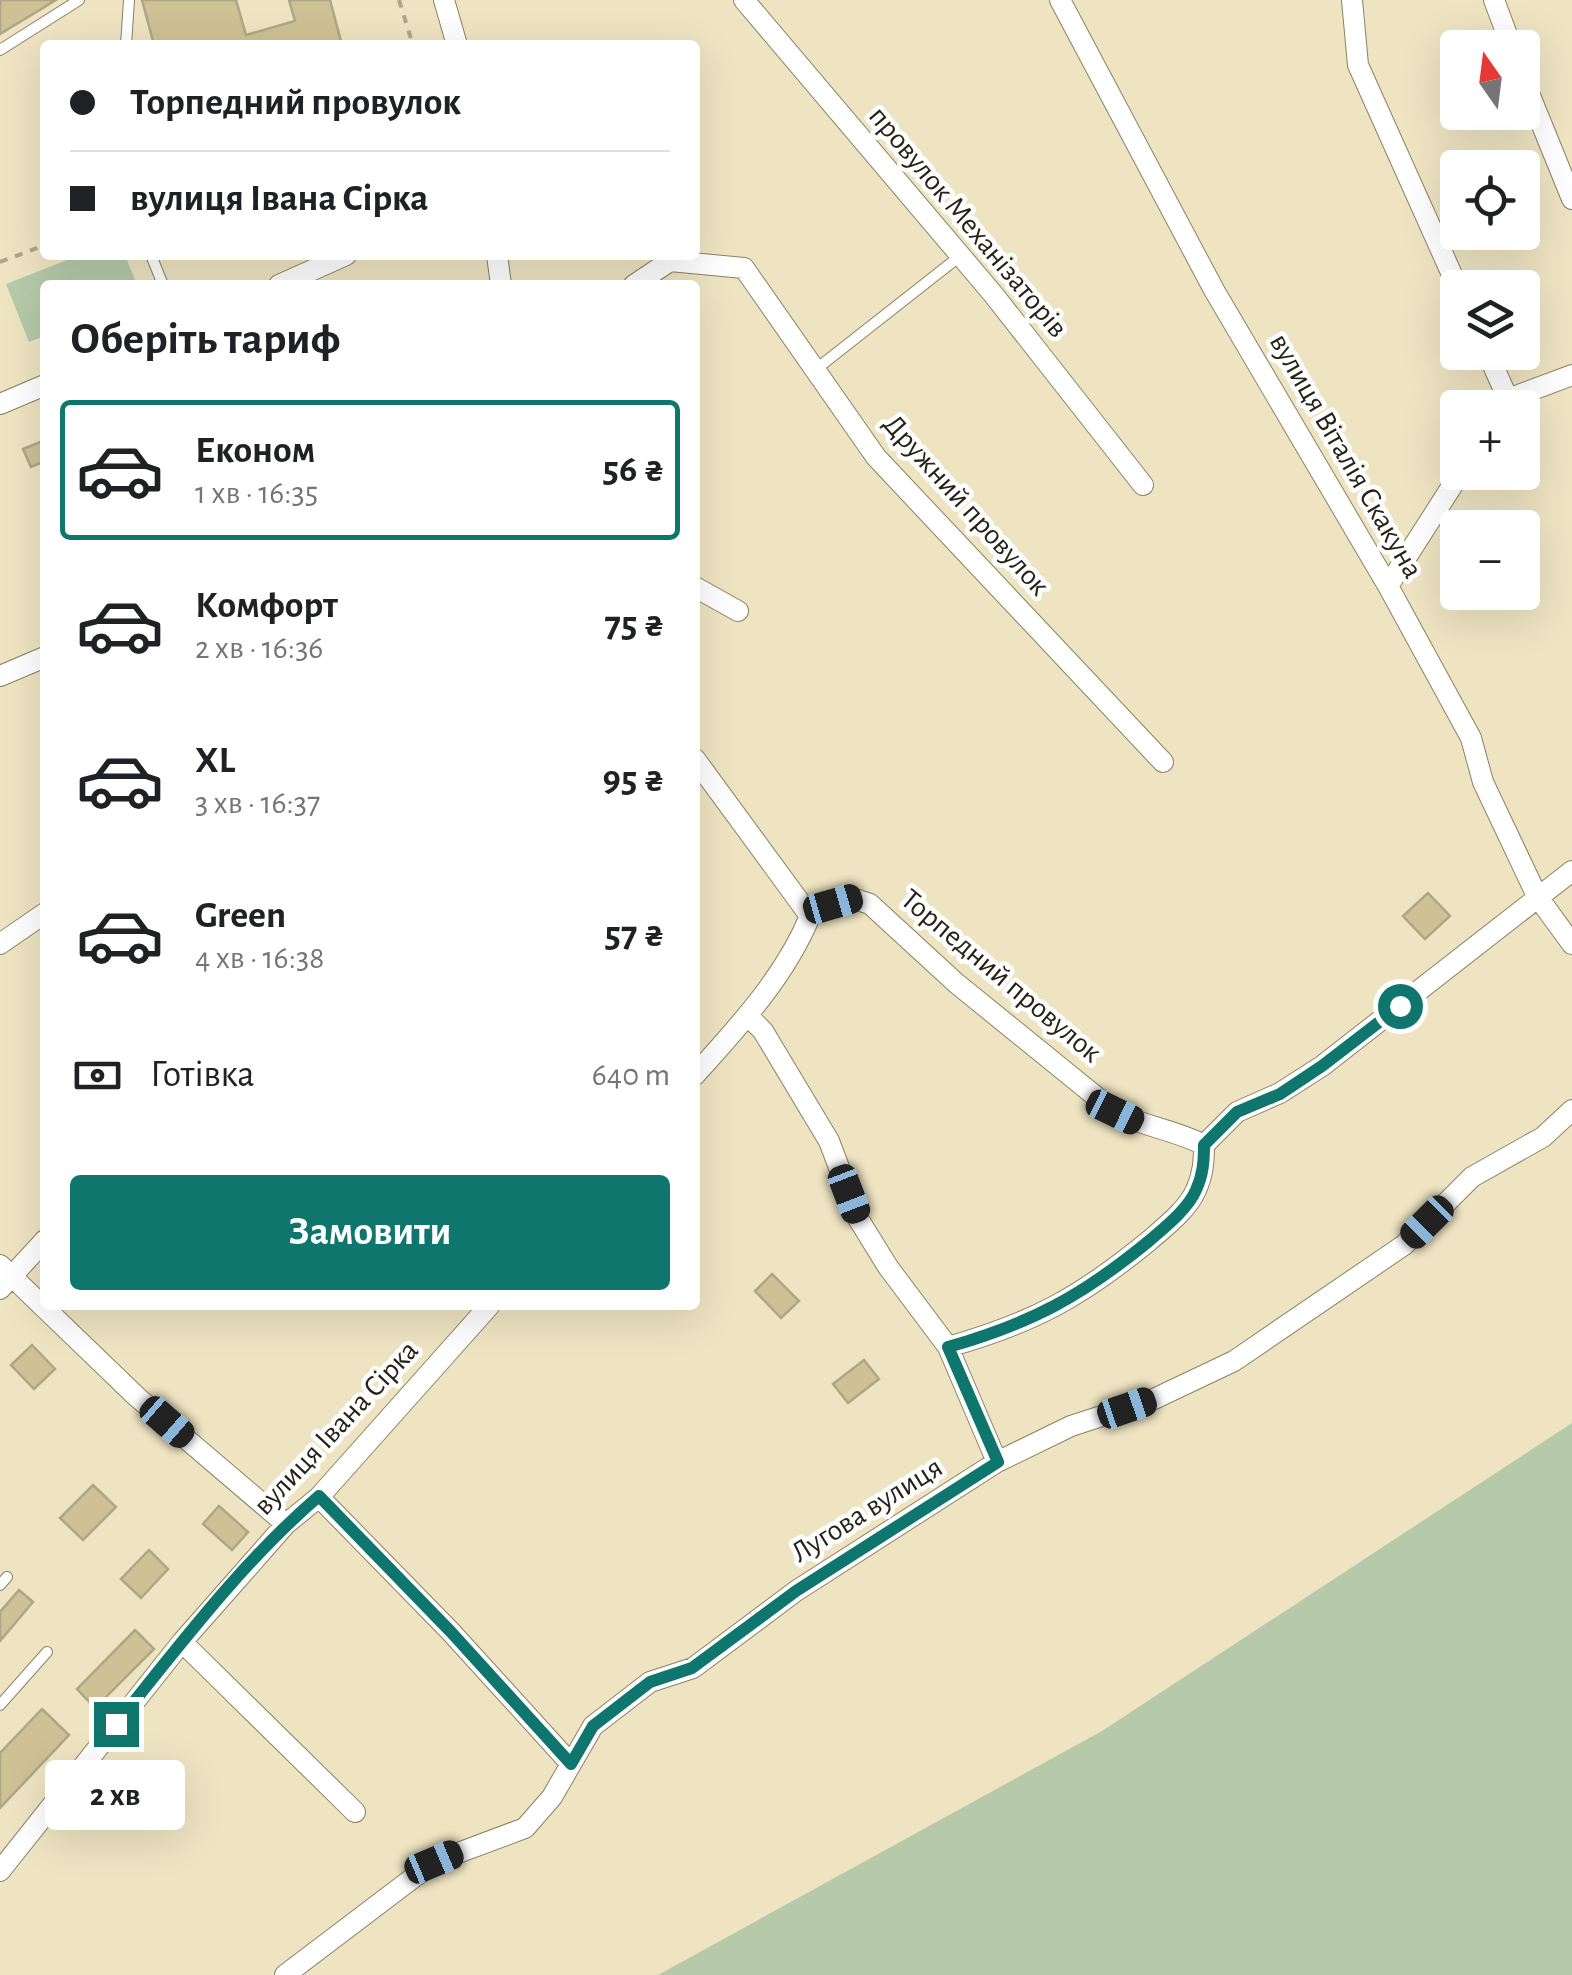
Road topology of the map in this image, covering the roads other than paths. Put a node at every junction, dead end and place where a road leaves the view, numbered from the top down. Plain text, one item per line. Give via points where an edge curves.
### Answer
1 (79, 0) edge
2 (130, 0) edge
3 (444, 0) edge
4 (744, 0) edge
5 (1060, 0) edge
6 (1352, 0) edge
7 (1494, 0) edge
8 (1505, 30) edge
9 (126, 40) edge
10 (456, 40) edge
11 (0, 50) edge
12 (1540, 121) edge
13 (1572, 200) edge
14 (960, 256) junction
15 (335, 260) edge
16 (1450, 270) edge
17 (291, 280) edge
18 (642, 280) edge
19 (815, 370) junction
20 (1572, 375) edge
21 (40, 387) edge
22 (1537, 390) edge
23 (0, 404) edge
24 (1143, 485) dead end
25 (1449, 490) edge
26 (1388, 586) junction
27 (700, 590) edge
28 (738, 611) dead end
29 (40, 659) edge
30 (0, 676) edge
31 (1163, 762) dead end
32 (700, 766) edge
33 (1572, 870) edge
34 (1537, 896) junction
35 (40, 916) edge
36 (810, 916) junction
37 (0, 944) edge
38 (1572, 944) edge
39 (748, 1016) junction
40 (700, 1069) edge
41 (1572, 1110) edge
42 (1204, 1145) junction
43 (40, 1245) edge
44 (4, 1277) edge
45 (40, 1309) edge
46 (41, 1310) edge
47 (486, 1310) edge
48 (948, 1347) junction
49 (998, 1462) junction
50 (319, 1496) junction
51 (286, 1524) junction
52 (182, 1642) junction
53 (47, 1652) dead end
54 (0, 1705) edge
55 (571, 1764) junction
56 (355, 1812) dead end
57 (0, 1871) edge
58 (285, 1975) edge

1 - 11 lane
2 - 9 lane
3 - 10 street
4 - 14 street, провулок Механізаторів
5 - 26 street, вулиця Віталія Скакуна via 1214,290
6 - 16 street via 1358,65
7 - 8 street
12 - 13 street
14 - 19 lane
14 - 24 street, провулок Механізаторів
15 - 17 street
18 - 19 street, Дружний провулок via 670,261 744,268
19 - 31 street, Дружний провулок via 876,457
20 - 22 street
21 - 23 street
25 - 26 street
26 - 34 street, вулиця Віталія Скакуна via 1471,738
27 - 28 street
29 - 30 street
32 - 36 street
33 - 34 street
34 - 38 street, вулиця Віталія Скакуна
34 - 42 street via 1322,1066 1237,1112
35 - 37 street
36 - 39 street
36 - 42 street, Торпедний провулок via 852,898 870,904 1115,1112
39 - 40 street
39 - 48 street via 829,1141 859,1220
41 - 49 street, Лугова вулиця via 1543,1137 1472,1177 1404,1245 1234,1361
42 - 48 street via 1195,1194 1114,1270 1056,1308
43 - 44 street
44 - 45 street
46 - 51 street
47 - 50 street, вулиця Івана Сірка
48 - 49 street
49 - 55 street, Лугова вулиця via 796,1591 692,1668 650,1682 593,1726
50 - 51 street, вулиця Івана Сірка
50 - 55 street
51 - 52 street, вулиця Івана Сірка
52 - 56 street
52 - 57 street, вулиця Івана Сірка
53 - 54 lane
55 - 58 street, Лугова вулиця via 542,1812 524,1828 434,1862

